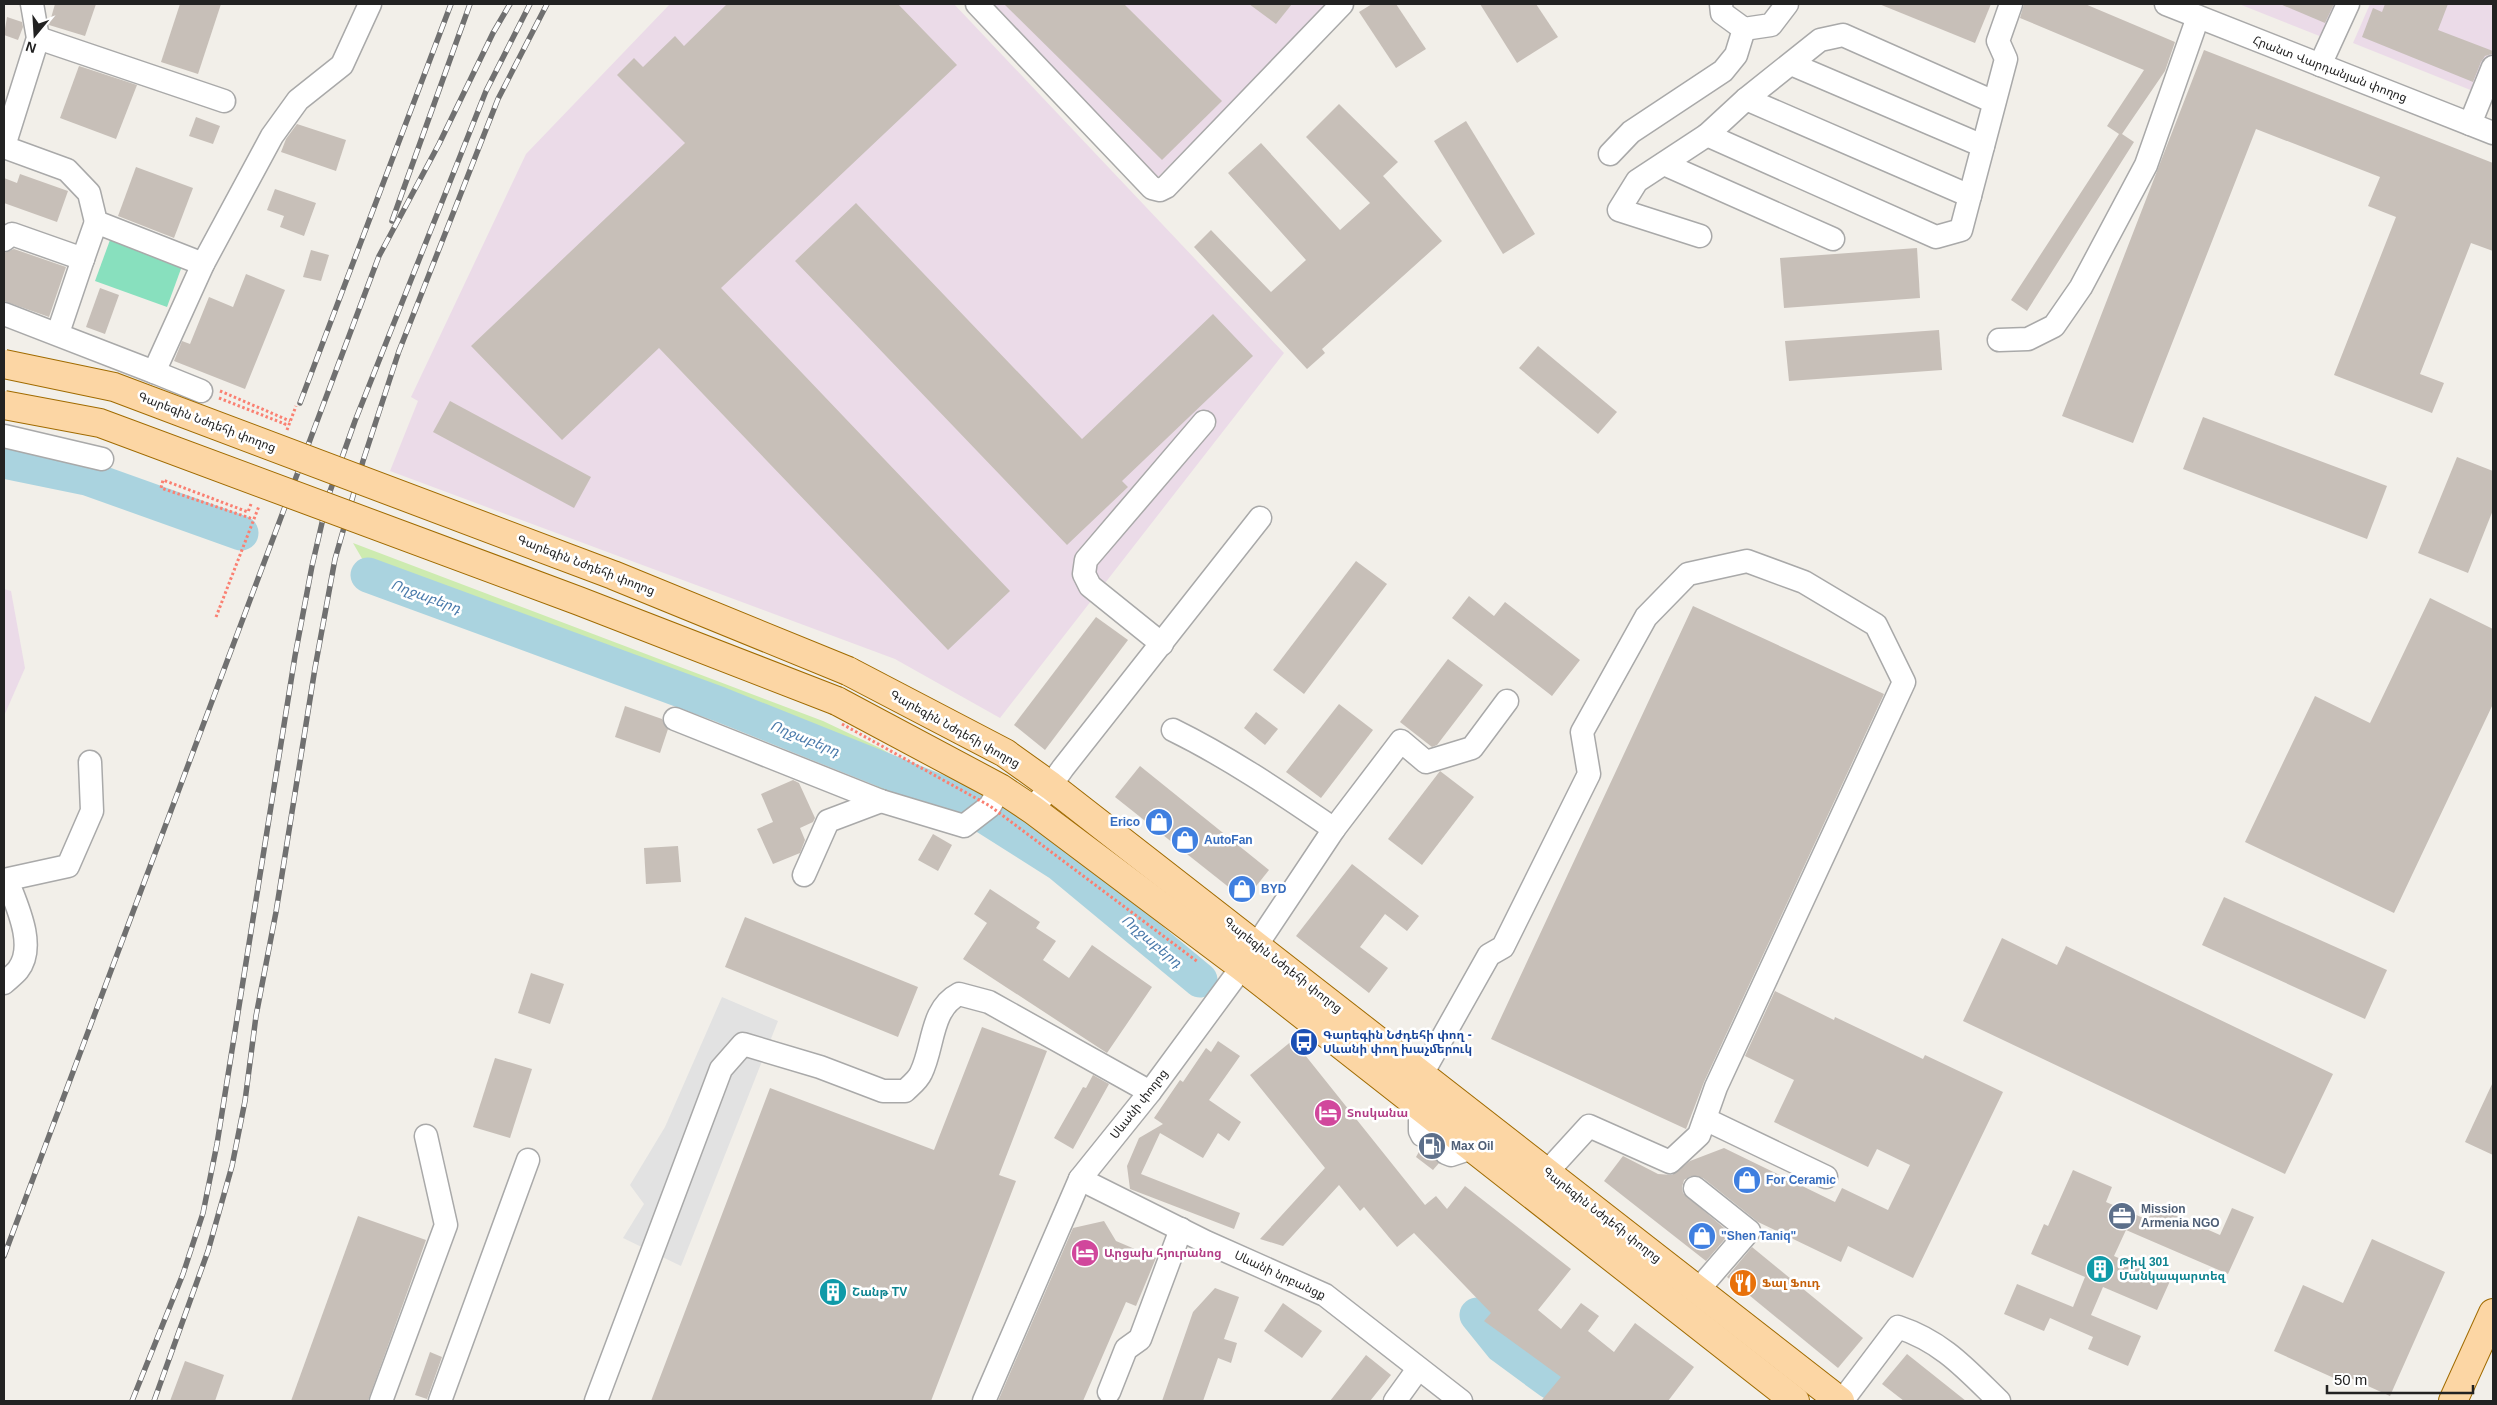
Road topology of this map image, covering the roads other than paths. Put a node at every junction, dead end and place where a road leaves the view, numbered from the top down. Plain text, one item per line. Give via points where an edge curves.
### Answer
1 (32, 4) edge
2 (370, 4) edge
3 (977, 4) edge
4 (1342, 4) edge
5 (1721, 4) edge
6 (1787, 4) edge
7 (2011, 4) edge
8 (2166, 4) edge
9 (2348, 4) edge
10 (2198, 17) junction
11 (1744, 29) junction
12 (38, 38) junction
13 (1790, 64) junction
14 (2320, 65) junction
15 (2493, 67) edge
16 (1746, 99) junction
17 (224, 101) dead end
18 (1994, 102) junction
19 (2470, 124) junction
20 (2493, 133) edge
21 (1707, 135) junction
22 (4, 146) edge
23 (1983, 146) junction
24 (1610, 154) dead end
25 (1664, 164) junction
26 (1970, 196) junction
27 (96, 222) junction
28 (1700, 236) dead end
29 (1833, 239) dead end
30 (4, 240) edge
31 (83, 259) junction
32 (203, 264) junction
33 (4, 314) edge
34 (58, 333) junction
35 (1999, 340) dead end
36 (4, 364) edge
37 (154, 372) junction
38 (201, 391) road end
39 (4, 405) edge
40 (1204, 422) dead end
41 (4, 436) edge
42 (102, 459) dead end
43 (1260, 518) dead end
44 (1162, 644) junction
45 (1507, 701) dead end
46 (675, 719) dead end
47 (1172, 730) dead end
48 (90, 762) dead end
49 (1052, 786) junction
50 (881, 800) junction
51 (992, 802) junction
52 (1033, 810) junction
53 (1334, 828) junction
54 (804, 875) dead end
55 (5, 880) edge
56 (1257, 944) junction
57 (1242, 967) junction
58 (4, 983) edge
59 (1422, 1074) junction
60 (1150, 1092) junction
61 (1420, 1107) junction
62 (1705, 1119) junction
63 (1422, 1135) dead end
64 (426, 1136) dead end
65 (528, 1160) dead end
66 (1548, 1172) junction
67 (1826, 1177) dead end
68 (1080, 1180) junction
69 (1696, 1188) dead end
70 (1181, 1229) junction
71 (1698, 1290) junction
72 (2493, 1313) edge
73 (1418, 1369) junction
74 (1108, 1392) dead end
75 (381, 1401) edge
76 (440, 1401) edge
77 (596, 1401) edge
78 (984, 1401) edge
79 (1395, 1401) edge
80 (1461, 1401) edge
81 (1795, 1401) edge
82 (1841, 1401) edge
83 (1999, 1401) edge
84 (2453, 1401) edge

1 - 12 street
2 - 32 street via 342,65 298,100 272,136
3 - 4 street via 1152,188 1160,190
5 - 11 street via 1722,13
6 - 11 street via 1771,25
7 - 18 street via 1998,41 2006,59
8 - 10 street, Հրանտ Վարդանյան փողոց
9 - 14 street
10 - 14 street, Հրանտ Վարդանյան փողոց
10 - 35 street via 2146,165 2081,287 2054,326 2028,339
11 - 24 street via 1736,55 1724,71 1631,132
12 - 17 street
12 - 22 street
13 - 16 street
13 - 18 street via 1820,40 1843,35
13 - 23 street
14 - 19 street, Հրանտ Վարդանյան փողոց
15 - 19 street
16 - 21 street
16 - 26 street
18 - 23 street
19 - 20 street, Հրանտ Վարդանյան փողոց
21 - 25 street
21 - 26 street via 1936,236 1961,230
22 - 27 street via 67,170 89,193
23 - 26 street
25 - 28 street via 1637,181 1619,210
25 - 29 street
27 - 31 street
27 - 32 street
30 - 31 street via 12,234
31 - 34 street
32 - 37 street
33 - 34 street
34 - 37 street
36 - 49 main road, Գարեգին Նժդեհի փողոց, bridge via 114,387 613,575 848,670 1005,753
37 - 38 street
39 - 51 main road, bridge via 100,423 570,598 837,711
40 - 44 street via 1086,560 1084,574 1090,586
41 - 42 street
43 - 44 street
44 - 49 street
45 - 53 street, Սևանի փողոց via 1472,748 1426,762 1402,741
46 - 50 street
47 - 53 street via 1257,777
48 - 55 street via 92,811 68,866
49 - 52 street
49 - 56 main road, Գարեգին Նժդեհի փողոց
50 - 51 street via 964,826
50 - 54 street via 828,820
51 - 52 main road
52 - 57 main road
53 - 56 street, Սևանի փողոց
55 - 58 street via 21,917 26,945 19,969
56 - 57 street, Սևանի փողոց
56 - 59 main road, Գարեգին Նժդեհի փողոց
57 - 60 street, Սևանի փողոց
57 - 61 main road
59 - 62 street via 1489,954 1503,947 1589,774 1582,732 1646,616 1688,574 1747,561 1804,582 1876,626 1904,682 1716,1087
59 - 66 main road, Գարեգին Նժդեհի փողոց
60 - 68 street, Սևանի փողոց
60 - 77 street via 989,1002 959,994 949,1000 939,1013 921,1074 905,1091 883,1091 743,1044 721,1069
61 - 63 street
61 - 81 main road via 1459,1150
62 - 66 street via 1699,1135 1670,1162 1589,1126
62 - 67 street
64 - 75 street via 446,1225
65 - 76 street
66 - 71 main road, Գարեգին Նժդեհի փողոց
68 - 70 street, Սևանի նրբանցք
68 - 78 street, Սևանի փողոց
69 - 71 street via 1749,1231
70 - 73 street, Սևանի նրբանցք via 1325,1295
70 - 74 street via 1140,1340 1126,1349
71 - 82 main road, Գարեգին Նժդեհի փողոց
72 - 84 main road
73 - 79 street
73 - 80 street, Սևանի նրբանցք
82 - 83 street via 1898,1327 1922,1335 1951,1354

